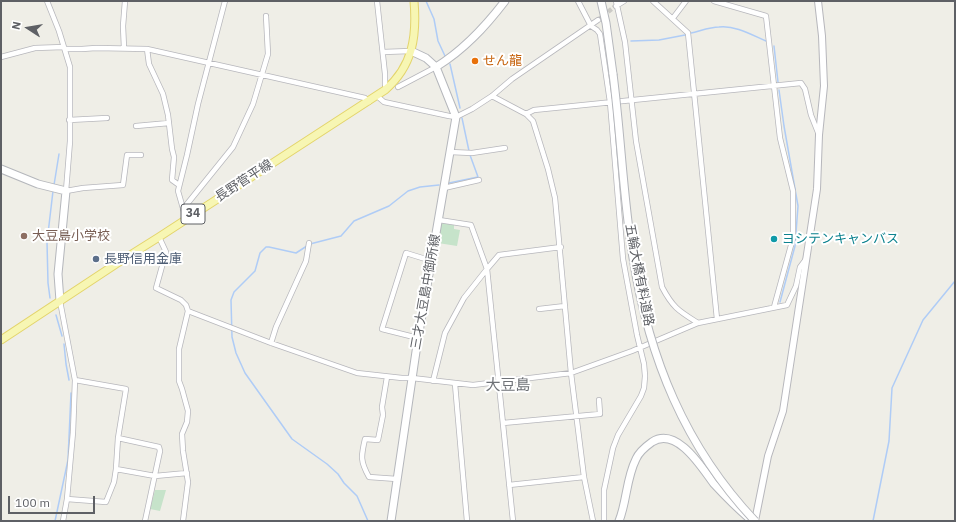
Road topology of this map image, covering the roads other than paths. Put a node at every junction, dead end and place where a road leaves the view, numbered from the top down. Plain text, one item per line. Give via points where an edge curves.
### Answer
1 (47, 1) edge
2 (125, 1) edge
3 (226, 1) edge
4 (377, 1) edge
5 (414, 1) edge
6 (505, 1) edge
7 (578, 1) edge
8 (601, 1) edge
9 (624, 1) edge
10 (653, 1) edge
11 (686, 1) edge
12 (714, 1) edge
13 (818, 1) edge
14 (616, 4) edge
15 (266, 16) dead end
16 (673, 18) junction
17 (598, 20) tunnel mouth
18 (591, 26) junction
19 (64, 48) junction
20 (124, 48) junction
21 (147, 49) junction
22 (412, 51) junction
23 (383, 52) junction
24 (1, 57) edge
25 (209, 62) junction
26 (436, 67) junction
27 (262, 75) junction
28 (385, 85) dead end
29 (398, 86) dead end
30 (774, 86) junction
31 (694, 94) junction
32 (377, 96) junction
33 (492, 96) junction
34 (632, 99) junction
35 (369, 102) junction
36 (610, 102) junction
37 (526, 114) junction
38 (456, 117) junction
39 (107, 118) dead end
40 (69, 120) junction
41 (169, 123) junction
42 (136, 126) dead end
43 (818, 135) junction
44 (505, 148) dead end
45 (450, 152) junction
46 (141, 154) dead end
47 (1, 169) edge
48 (479, 180) dead end
49 (179, 186) junction
50 (444, 188) junction
51 (66, 191) junction
52 (183, 209) junction
53 (186, 219) junction
54 (439, 220) junction
55 (159, 237) junction
56 (308, 246) dead end
57 (561, 248) junction
58 (807, 257) junction
59 (432, 261) junction
60 (487, 269) junction
61 (60, 301) junction
62 (565, 306) junction
63 (774, 307) junction
64 (539, 309) dead end
65 (188, 311) junction
66 (717, 319) junction
67 (698, 323) junction
68 (418, 338) junction
69 (1, 340) edge
70 (271, 343) junction
71 (640, 347) junction
72 (571, 373) junction
73 (387, 377) junction
74 (412, 378) junction
75 (75, 380) junction
76 (433, 381) junction
77 (499, 382) junction
78 (455, 384) junction
79 (599, 400) dead end
80 (576, 416) junction
81 (502, 423) junction
82 (118, 438) junction
83 (116, 469) junction
84 (187, 474) junction
85 (155, 476) junction
86 (584, 477) junction
87 (397, 479) junction
88 (509, 485) junction
89 (67, 499) junction
90 (63, 521) edge
91 (145, 521) edge
92 (183, 521) edge
93 (391, 521) edge
94 (467, 521) edge
95 (513, 521) edge
96 (593, 521) edge
97 (604, 521) edge
98 (619, 521) edge
99 (754, 521) edge

1 - 19 street
2 - 20 street
3 - 25 street
4 - 23 street
5 - 22 main road, 長野菅平線 / 34 via 416,18
6 - 26 main road via 480,32
7 - 18 street
8 - 99 main road, 五輪大橋有料道路, bridge via 613,74 629,233 644,313 659,362 678,408 702,454
9 - 14 street
10 - 16 street
11 - 16 street
12 - 30 street via 766,16
13 - 43 street via 824,86
14 - 34 street via 625,42
15 - 27 street via 268,54
16 - 31 street via 688,33
17 - 18 street
18 - 33 street via 512,79
18 - 36 street via 600,34
19 - 20 street
19 - 24 street via 35,48
19 - 40 street via 70,67
20 - 21 street
21 - 25 street
21 - 41 street via 149,64 163,94
22 - 23 street
22 - 26 main road
22 - 32 main road, 長野菅平線 / 34 via 400,75
23 - 28 street
25 - 27 street
25 - 49 street
26 - 29 street
26 - 38 main road
27 - 35 street via 365,98
27 - 52 street via 253,104 232,147
30 - 31 street
30 - 43 street via 801,83
30 - 63 street via 780,138 793,191 792,243
31 - 34 street
31 - 66 street
32 - 35 main road, 長野菅平線 / 34
32 - 38 street via 384,102
33 - 37 street
33 - 38 street
34 - 36 street
34 - 67 street via 636,141 662,287 674,306
35 - 53 main road, 長野菅平線 / 34
36 - 37 street via 534,110
36 - 71 street via 623,259
37 - 57 street via 533,121 548,169 555,198
38 - 45 main road, 三才大豆島中御所線
39 - 40 street
40 - 51 street
41 - 42 street
41 - 49 street via 174,157 172,180
43 - 58 street via 817,189
44 - 45 street via 470,153
45 - 50 main road, 三才大豆島中御所線
46 - 51 street via 127,155 123,185
47 - 51 main road via 38,184
48 - 50 street
49 - 52 street
50 - 54 main road, 三才大豆島中御所線
51 - 61 main road via 58,274
52 - 53 street
53 - 55 main road, 長野菅平線 / 34
54 - 59 main road, 三才大豆島中御所線
54 - 60 street via 472,225
55 - 61 main road, 長野菅平線 / 34
55 - 65 street via 166,252 156,288 181,300
56 - 70 street via 306,261
57 - 60 street via 499,255
57 - 62 street
58 - 63 street via 800,268 796,286 786,305
58 - 99 street via 783,411 768,456
59 - 68 main road, 三才大豆島中御所線
59 - 68 street via 406,253 382,329
60 - 76 street via 464,298 445,333
60 - 77 street
61 - 69 main road, 長野菅平線 / 34
61 - 75 street
62 - 64 street
62 - 72 street
63 - 66 street
65 - 70 street
65 - 84 street via 179,350 179,381 188,411 182,434
66 - 67 street
67 - 71 street
68 - 74 main road, 三才大豆島中御所線
70 - 73 street via 357,373
71 - 72 street
71 - 97 street via 644,364 644,388 613,448 604,490
72 - 77 street
72 - 80 street
73 - 74 street
73 - 87 street via 378,440 366,438 361,459 369,477
74 - 76 street
74 - 87 main road, 三才大豆島中御所線
75 - 82 street via 126,389
75 - 89 street
76 - 78 street
77 - 78 street
77 - 81 street
78 - 94 street
79 - 80 street via 600,414
80 - 81 street
80 - 86 street
81 - 88 street
82 - 83 street
82 - 85 street via 159,447
83 - 85 street
83 - 89 street via 106,502
84 - 85 street
84 - 92 street via 188,489
85 - 91 street
86 - 88 street
86 - 96 street
87 - 93 main road, 三才大豆島中御所線
88 - 95 street
89 - 90 street
98 - 99 main road, bridge via 634,464 640,452 654,440 661,439 668,439 689,451 728,499

